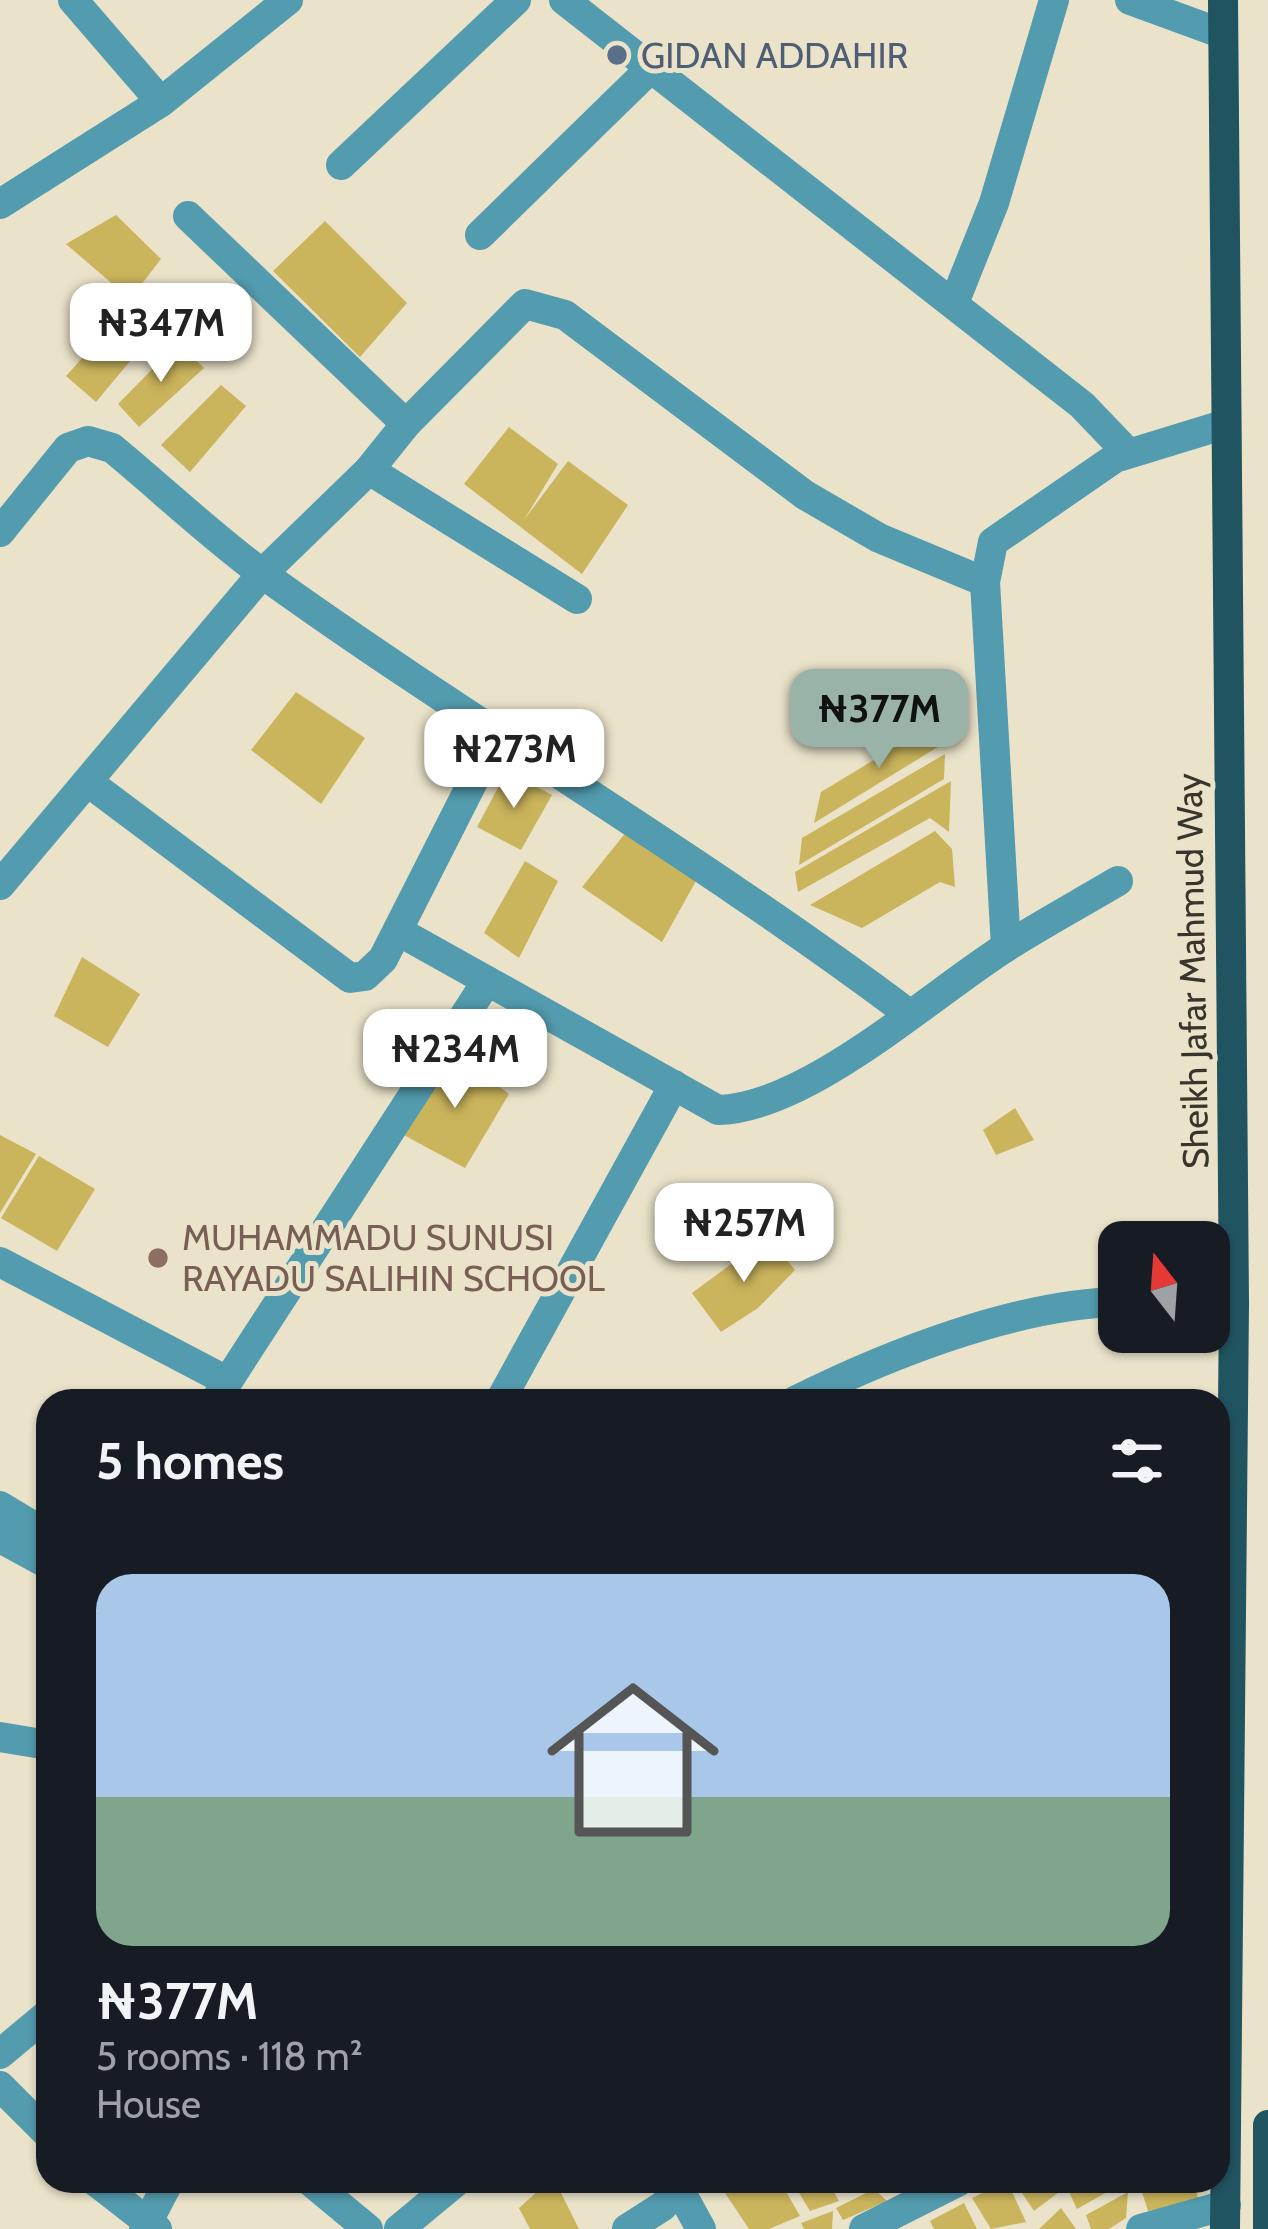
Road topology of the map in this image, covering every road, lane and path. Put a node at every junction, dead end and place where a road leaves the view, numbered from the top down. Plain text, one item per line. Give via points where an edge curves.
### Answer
1 (73, 0) edge
2 (515, 0) edge
3 (564, 0) edge
4 (1054, 0) edge
5 (1130, 0) edge
6 (1223, 0) edge
7 (273, 4) edge
8 (1223, 34) junction
9 (651, 68) junction
10 (160, 102) junction
11 (341, 166) dead end
12 (0, 204) edge
13 (188, 216) dead end
14 (480, 236) dead end
15 (954, 304) junction
16 (406, 424) junction
17 (1226, 424) junction
18 (1128, 453) junction
19 (369, 470) junction
20 (0, 532) edge
21 (262, 574) junction
22 (985, 582) junction
23 (577, 598) dead end
24 (496, 736) junction
25 (88, 782) junction
26 (1118, 881) dead end
27 (0, 885) edge
28 (398, 931) junction
29 (1006, 947) junction
30 (487, 981) junction
31 (909, 1014) junction
32 (674, 1085) junction
33 (1221, 1221) edge
34 (0, 1262) edge
35 (1098, 1304) edge
36 (1221, 1353) edge
37 (218, 1389) edge
38 (222, 1389) edge
39 (507, 1389) edge
40 (821, 1389) edge
41 (1221, 1389) edge
42 (0, 1505) edge
43 (36, 1528) edge
44 (0, 1538) edge
45 (36, 1558) edge
46 (0, 1737) edge
47 (36, 1743) edge
48 (36, 2024) edge
49 (0, 2054) edge
50 (0, 2086) edge
51 (36, 2122) edge
52 (1268, 2125) edge
53 (109, 2193) edge
54 (164, 2193) edge
55 (324, 2193) edge
56 (442, 2193) edge
57 (671, 2193) edge
58 (685, 2193) edge
59 (935, 2193) edge
60 (1226, 2217) edge
61 (150, 2226) edge
62 (368, 2229) edge
63 (399, 2229) edge
64 (627, 2229) edge
65 (701, 2229) edge
66 (864, 2229) edge
67 (1141, 2229) edge
68 (1268, 2229) edge

1 - 10 street
2 - 11 street
3 - 9 street
4 - 15 street via 994,202
5 - 8 street
6 - 8 main road, Sheikh Jafar Mahmud Way
7 - 10 street
8 - 17 main road, Sheikh Jafar Mahmud Way
9 - 14 street
9 - 15 street
10 - 12 street
13 - 16 street
15 - 18 street via 1082,405
16 - 19 street
16 - 22 street via 525,304 541,304 805,495 879,538
17 - 18 street
17 - 33 main road, Sheikh Jafar Mahmud Way
18 - 22 street via 993,542
19 - 21 street
19 - 23 street
20 - 21 street via 68,448 88,441 112,448
21 - 24 street
21 - 25 street
22 - 29 street
24 - 28 street
24 - 31 street via 776,914
25 - 27 street
25 - 28 street via 350,978 383,959
26 - 29 street
28 - 30 street
29 - 31 street
30 - 32 street
30 - 38 street
31 - 32 street via 806,1082 748,1109 718,1110
32 - 39 street
34 - 37 street
35 - 40 street via 1000,1324
36 - 41 main road, Sheikh Jafar Mahmud Way
42 - 43 street
44 - 45 street
46 - 47 street
48 - 49 street
50 - 51 street
52 - 68 main road
53 - 61 street
54 - 61 street
55 - 62 street
56 - 63 street
57 - 64 street
58 - 65 street
59 - 66 street
60 - 67 street

